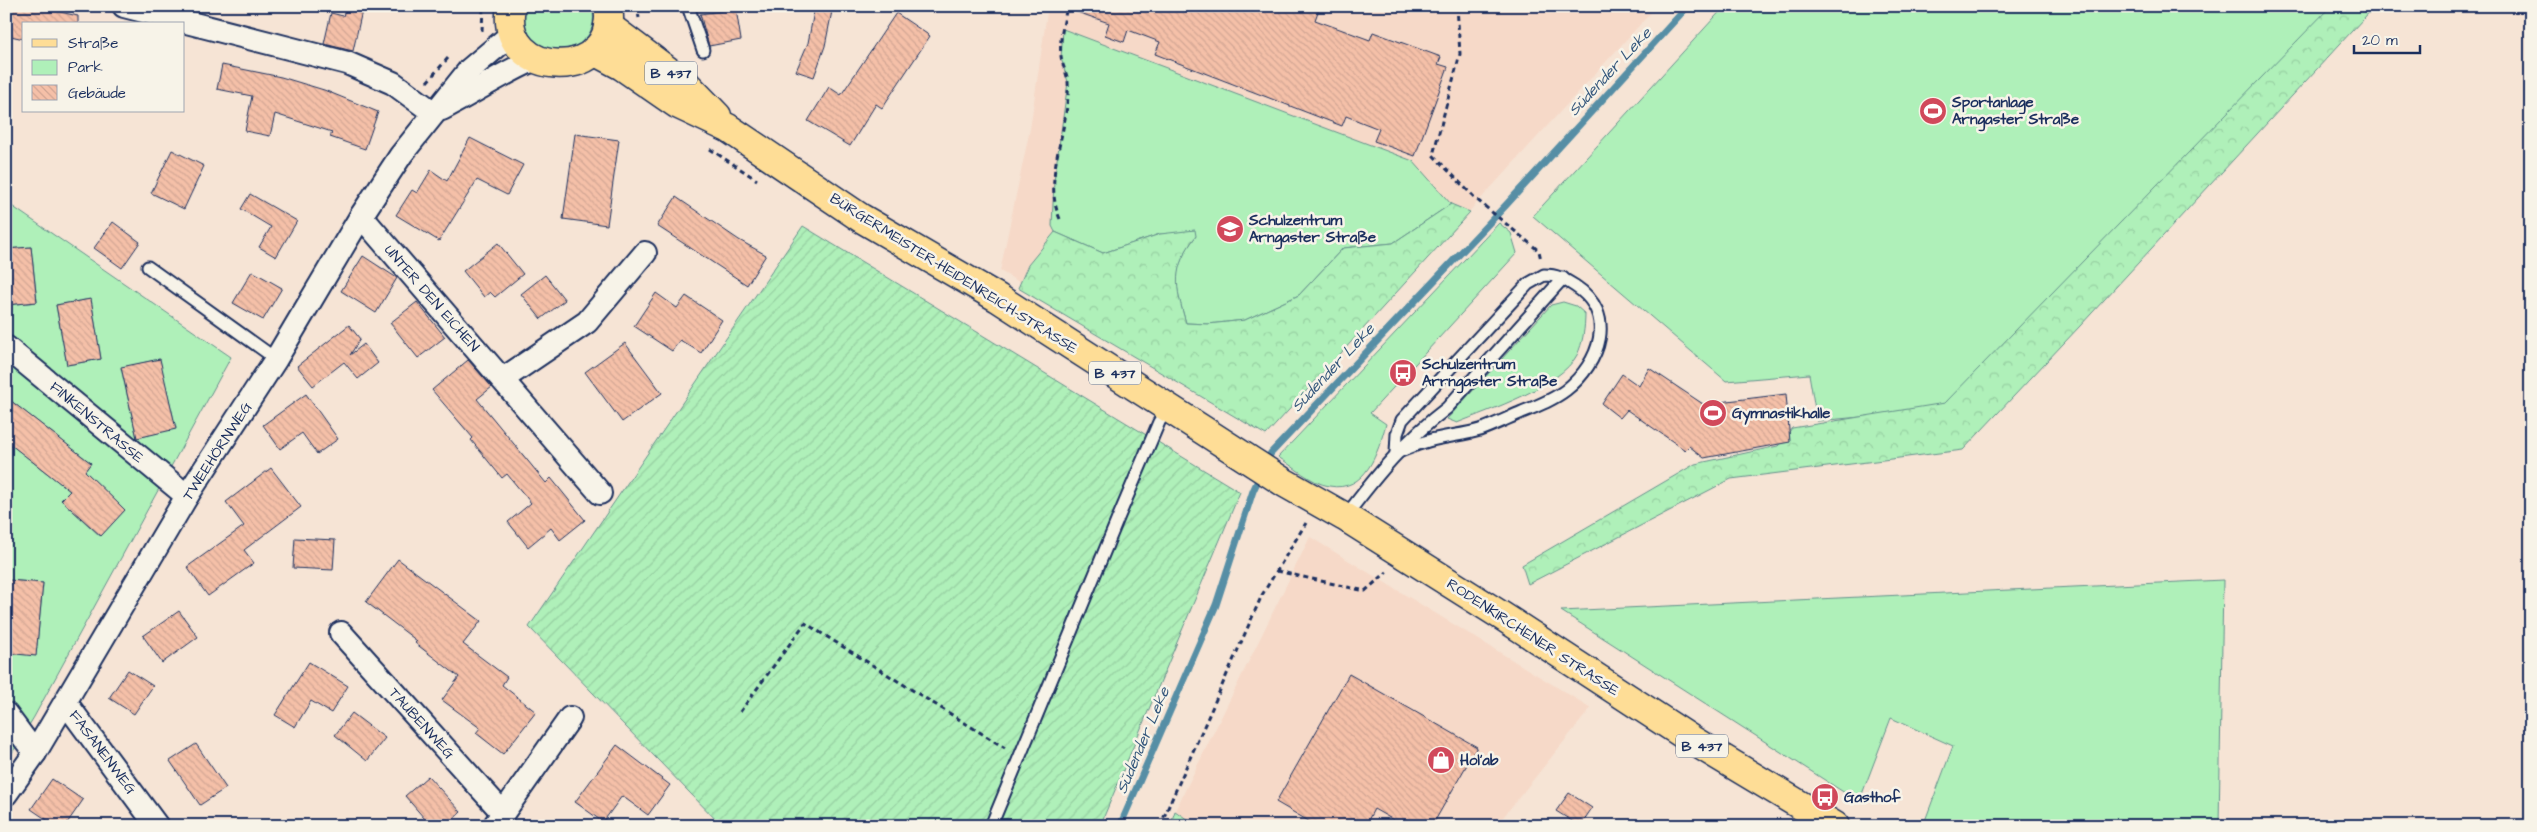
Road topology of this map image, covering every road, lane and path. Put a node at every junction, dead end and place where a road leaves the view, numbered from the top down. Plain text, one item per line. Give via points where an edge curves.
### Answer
1 (124, 6) edge
2 (511, 6) edge
3 (688, 6) edge
4 (1067, 6) edge
5 (1457, 6) edge
6 (608, 16) edge
7 (513, 33) junction
8 (703, 50) dead end
9 (594, 52) junction
10 (535, 59) junction
11 (434, 113) junction
12 (728, 128) junction
13 (361, 216) junction
14 (1060, 219) dead end
15 (646, 253) dead end
16 (148, 267) dead end
17 (1544, 275) junction
18 (1563, 278) junction
19 (6, 347) edge
20 (276, 359) junction
21 (503, 379) junction
22 (1168, 407) junction
23 (1231, 448) joint
24 (1396, 453) junction
25 (600, 494) dead end
26 (187, 496) junction
27 (1345, 517) junction
28 (1309, 518) dead end
29 (1390, 570) dead end
30 (1277, 571) junction
31 (341, 633) dead end
32 (66, 703) junction
33 (740, 712) dead end
34 (6, 714) edge
35 (570, 718) dead end
36 (35, 753) junction
37 (1019, 756) junction
38 (6, 794) edge
39 (499, 819) edge
40 (157, 826) edge
41 (990, 826) edge
42 (1160, 826) edge
43 (1835, 826) edge

1 - 11 street via 347,62 393,83
2 - 7 main road
3 - 8 lane
4 - 14 path via 1060,43 1068,82 1053,203
5 - 17 path via 1460,54 1433,155 1476,199 1539,251
6 - 9 main road, BÜRGERMEISTER-HEIDENREICH-STRASSE via 603,40
6 - 12 main road, BÜRGERMEISTER-HEIDENREICH-STRASSE / B 437 via 688,86
7 - 10 main road
7 - 11 street, TWEEHÖRNWEG via 469,70
9 - 10 main road via 570,64 552,65
9 - 12 main road, BÜRGERMEISTER-HEIDENREICH-STRASSE / B 437 via 622,66 677,104
10 - 11 street, TWEEHÖRNWEG
11 - 13 street, TWEEHÖRNWEG via 401,155
12 - 22 main road, BÜRGERMEISTER-HEIDENREICH-STRASSE / B 437 via 862,218 998,298
13 - 20 street, TWEEHÖRNWEG
13 - 21 street, UNTER DEN EICHEN
15 - 21 street via 587,322
16 - 20 lane
17 - 18 lane
17 - 24 lane via 1528,284 1402,420
18 - 24 lane via 1446,408
18 - 24 lane via 1594,302 1601,326 1598,350 1584,374 1565,391 1542,404 1480,430 1428,441
19 - 26 street, FINKENSTRASSE
20 - 26 street, TWEEHÖRNWEG
21 - 25 street, UNTER DEN EICHEN
22 - 23 main road, BÜRGERMEISTER-HEIDENREICH-STRASSE / B 437
22 - 37 lane
23 - 27 main road, RODENKIRCHENER STRASSE / B 437
24 - 27 lane
26 - 32 street, TWEEHÖRNWEG
27 - 43 main road, RODENKIRCHENER STRASSE / B 437 via 1692,740
28 - 30 path
29 - 30 path via 1366,592
30 - 42 path via 1262,595 1226,672
31 - 39 street, TAUBENWEG
32 - 36 street, TWEEHÖRNWEG
32 - 40 street, FASANENWEG
33 - 37 path via 805,624
34 - 36 street
35 - 39 street, TAUBENWEG
36 - 38 street, TWEEHÖRNWEG
37 - 41 lane

